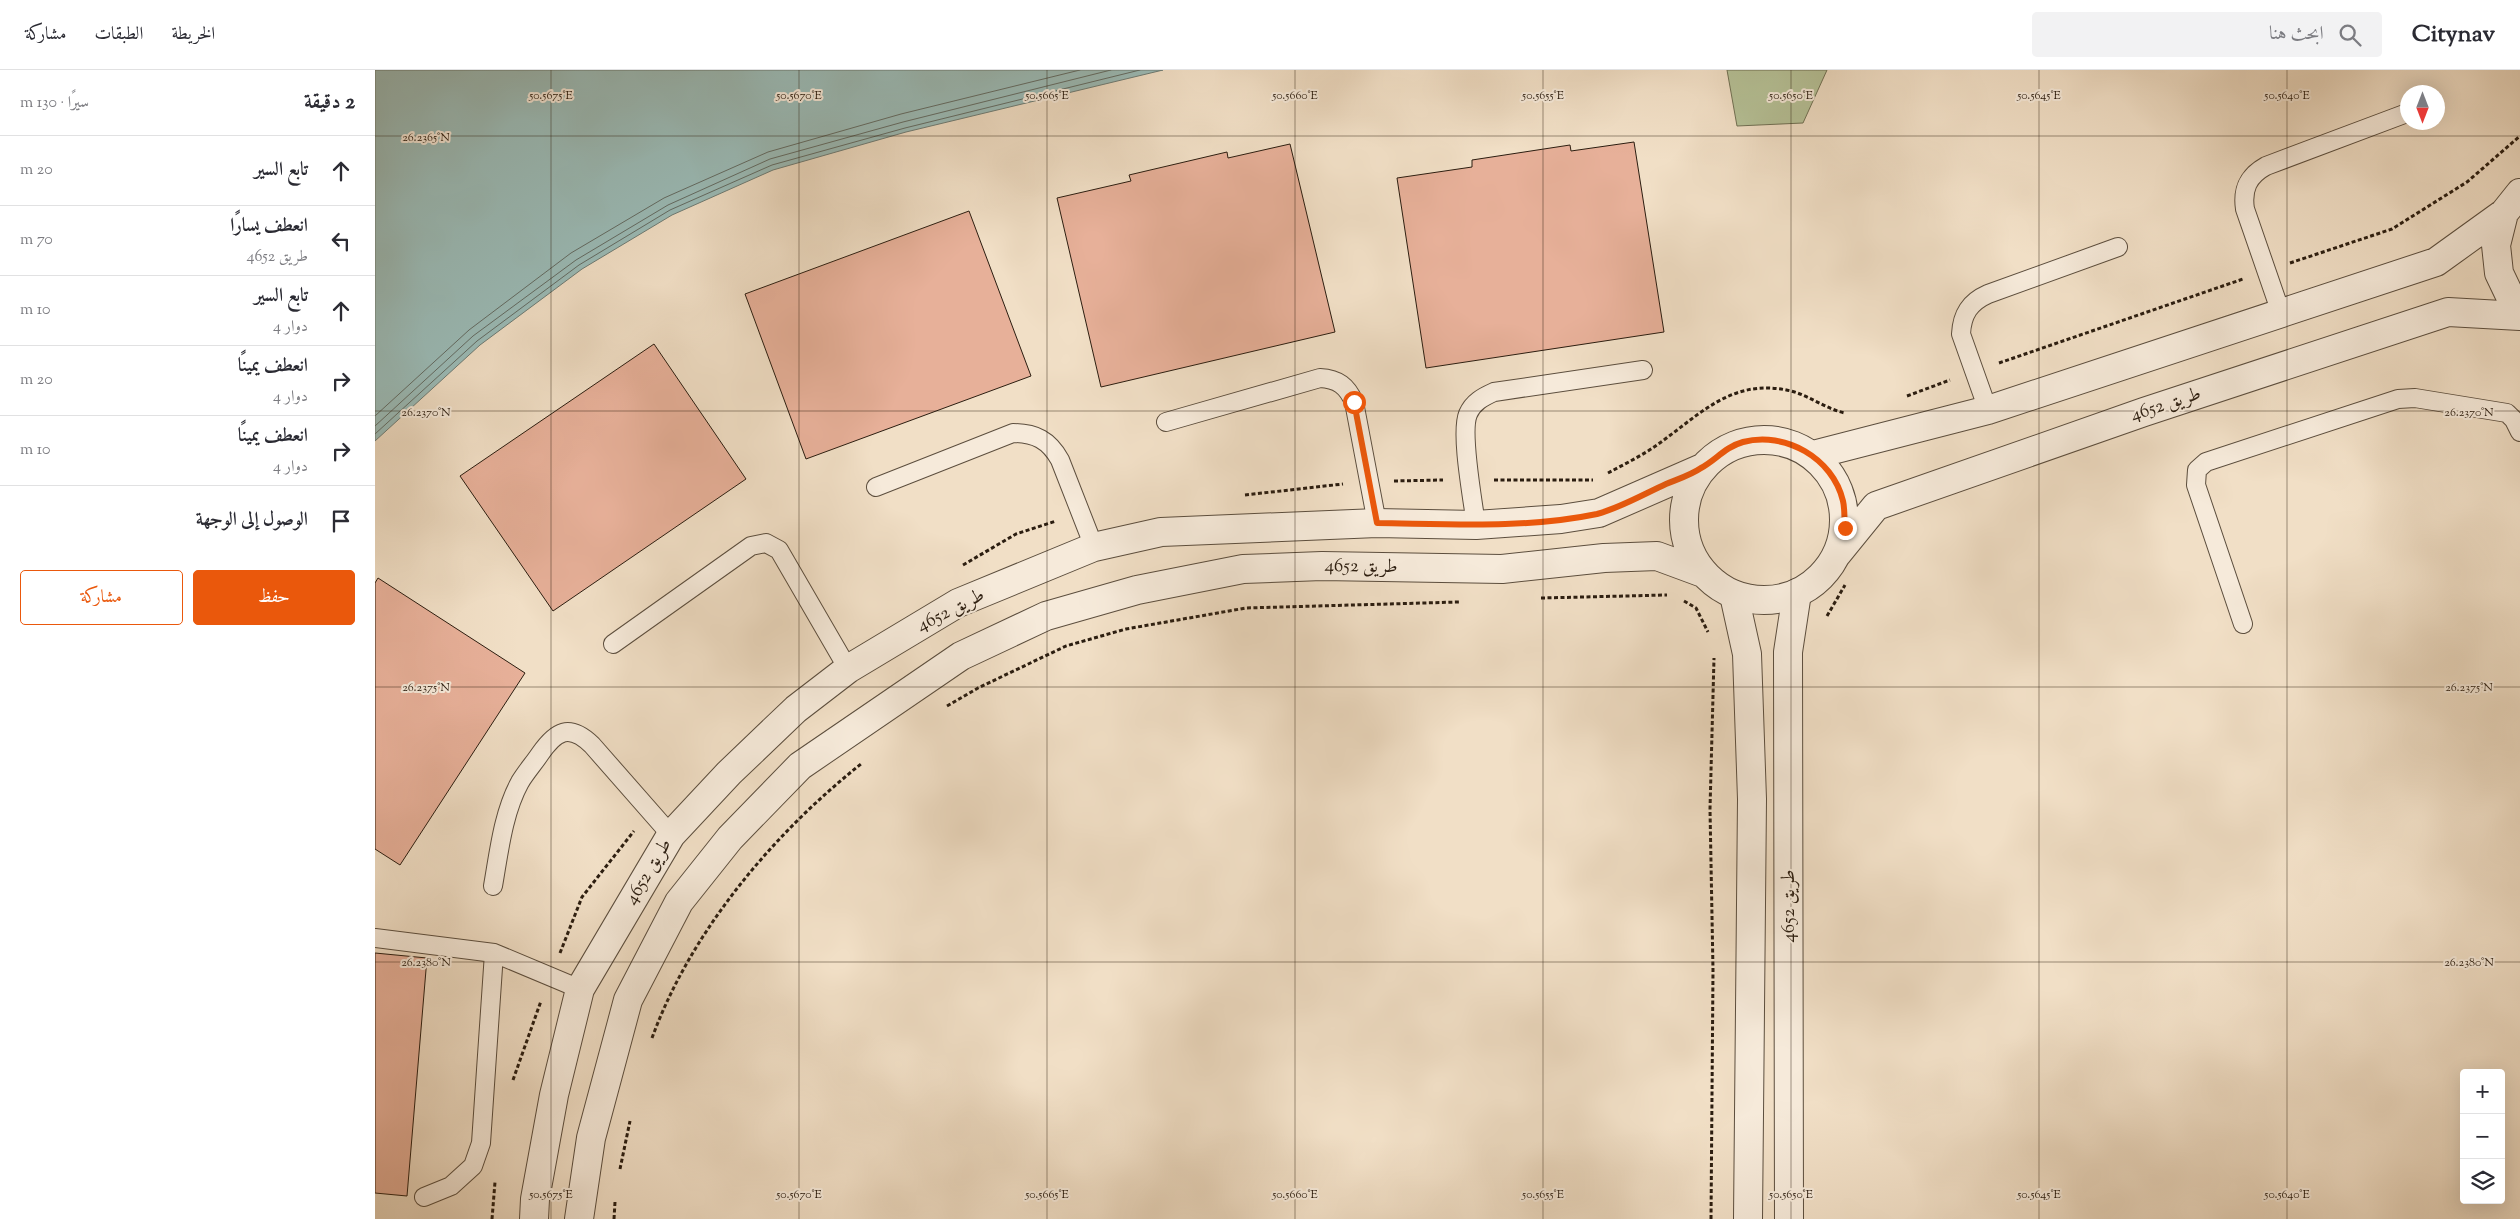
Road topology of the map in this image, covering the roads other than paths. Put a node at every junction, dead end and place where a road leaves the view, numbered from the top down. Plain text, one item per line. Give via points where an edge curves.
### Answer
1 (2400, 116) edge
2 (2512, 203) edge
3 (2118, 248) dead end
4 (2520, 307) edge
5 (2281, 314) junction
6 (2520, 316) edge
7 (1643, 370) dead end
8 (1988, 410) junction
9 (1166, 422) dead end
10 (2520, 432) edge
11 (1813, 455) junction
12 (1702, 468) junction
13 (876, 487) dead end
14 (1377, 523) junction
15 (1476, 525) junction
16 (1094, 547) junction
17 (1837, 554) junction
18 (1703, 573) junction
19 (1797, 593) junction
20 (1735, 595) junction
21 (2243, 624) dead end
22 (613, 644) dead end
23 (848, 670) junction
24 (671, 834) junction
25 (493, 886) dead end
26 (375, 938) edge
27 (494, 953) junction
28 (580, 989) junction
29 (424, 1197) dead end
30 (534, 1219) edge
31 (579, 1219) edge
32 (1748, 1219) edge
33 (1789, 1219) edge

1 - 5 lane via 2266,166 2251,176 2244,192 2245,209
2 - 4 street via 2496,245 2499,273 2509,296
2 - 5 street via 2436,262
3 - 8 lane via 1988,294 1971,305 1962,323 1961,334
5 - 8 street
6 - 17 street, طريق 4652 via 2448,312 2144,412 1876,506
7 - 15 lane via 1494,392 1474,404 1465,425
8 - 11 street
9 - 14 lane via 1320,378 1341,383 1354,402
10 - 21 lane via 2507,412 2415,398 2398,399 2206,462 2197,470 2196,485
11 - 12 street via 1791,444 1767,439 1742,442 1720,452
11 - 17 street via 1832,475 1843,500 1845,528
12 - 15 street, طريق 4652 via 1599,513
12 - 18 street via 1688,493 1683,521 1688,549
13 - 16 lane via 1013,433 1027,433 1041,438 1057,454
14 - 15 street, طريق 4652
14 - 16 street, طريق 4652 via 1161,532
16 - 23 street, طريق 4652 via 958,603
17 - 19 street via 1821,577
18 - 20 street
18 - 31 street, طريق 4652 via 1657,556 1502,569 1322,566 1243,569 1137,590 1046,616 961,656 800,766 730,838 679,902 629,1000 591,1138
19 - 20 street via 1777,599 1755,600
19 - 33 street, طريق 4652 via 1788,652
20 - 32 street, طريق 4652 via 1747,654 1752,799
22 - 23 lane via 751,546 766,544 779,550
23 - 24 street, طريق 4652 via 796,709
24 - 25 lane via 592,745 574,733 563,733 553,737 520,783 505,824
24 - 28 street, طريق 4652
26 - 27 lane
27 - 28 lane
27 - 29 lane via 481,1143 473,1166 451,1186
28 - 30 street, طريق 4652 via 554,1095

